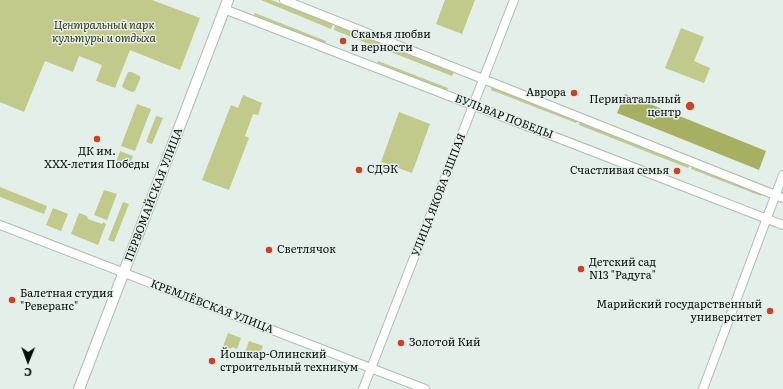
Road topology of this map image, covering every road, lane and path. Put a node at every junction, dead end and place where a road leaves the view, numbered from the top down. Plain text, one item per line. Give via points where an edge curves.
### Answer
1 (284, 0) edge
2 (514, 0) edge
3 (226, 5) edge
4 (484, 79) junction
5 (474, 105) junction
6 (783, 175) edge
7 (779, 196) edge
8 (767, 219) junction
9 (0, 225) edge
10 (783, 225) edge
11 (124, 272) junction
12 (371, 368) junction
13 (79, 389) edge
14 (363, 389) edge
15 (425, 389) edge
16 (703, 389) edge

1 - 4 street
2 - 4 street, УЛИЦА ЯКОВА ЭШПАЯ
3 - 5 street, БУЛЬВАР ПОБЕДЫ
3 - 11 main road, ПЕРВОМАЙСКАЯ УЛИЦА
4 - 5 street, УЛИЦА ЯКОВА ЭШПАЯ
4 - 7 street
5 - 8 street, БУЛЬВАР ПОБЕДЫ
5 - 12 street, УЛИЦА ЯКОВА ЭШПАЯ
6 - 7 street
7 - 8 street
8 - 10 street, БУЛЬВАР ПОБЕДЫ
8 - 16 street
9 - 11 street, КРЕМЛЁВСКАЯ УЛИЦА
11 - 12 street, КРЕМЛЁВСКАЯ УЛИЦА
11 - 13 main road, ПЕРВОМАЙСКАЯ УЛИЦА
12 - 14 street, УЛИЦА ЯКОВА ЭШПАЯ
12 - 15 street, КРЕМЛЁВСКАЯ УЛИЦА

